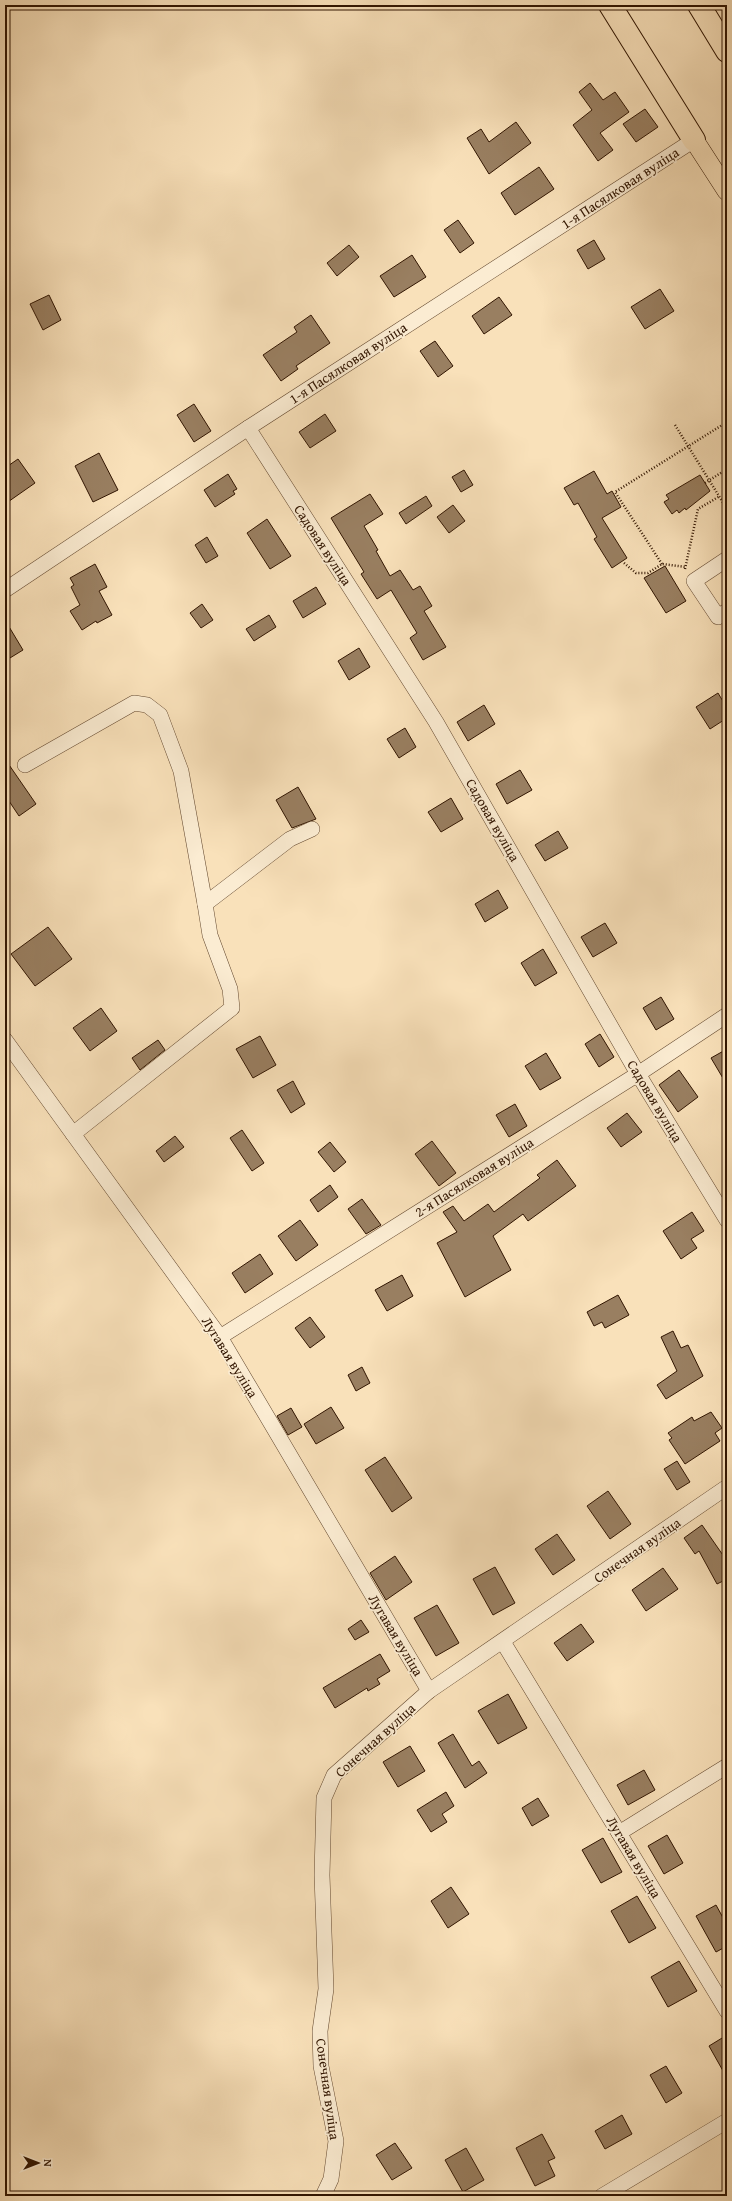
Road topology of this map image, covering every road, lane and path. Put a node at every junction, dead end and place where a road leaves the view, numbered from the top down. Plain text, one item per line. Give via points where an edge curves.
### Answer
1 (610, 5) edge
2 (699, 5) edge
3 (727, 51) edge
4 (694, 140) junction
5 (727, 191) edge
6 (727, 422) edge
7 (723, 424) junction
8 (675, 425) dead end
9 (248, 428) junction
10 (727, 431) edge
11 (688, 446) junction
12 (727, 469) edge
13 (710, 480) junction
14 (705, 483) dead end
15 (720, 496) junction
16 (727, 509) edge
17 (727, 559) edge
18 (624, 562) dead end
19 (662, 564) junction
20 (686, 567) junction
21 (692, 568) dead end
22 (684, 575) dead end
23 (5, 590) edge
24 (727, 611) edge
25 (25, 765) dead end
26 (312, 829) dead end
27 (205, 904) junction
28 (727, 1015) edge
29 (5, 1040) edge
30 (638, 1074) junction
31 (73, 1134) junction
32 (727, 1220) edge
33 (220, 1336) junction
34 (727, 1487) edge
35 (503, 1642) junction
36 (429, 1691) junction
37 (727, 1766) edge
38 (619, 1833) junction
39 (727, 2011) edge
40 (727, 2120) edge
41 (323, 2196) edge
42 (602, 2196) edge

1 - 4 highway
2 - 3 highway
4 - 5 main road
4 - 9 street, 1-я Пасялковая вуліца
6 - 7 path
7 - 10 path
7 - 11 path
8 - 11 path
9 - 23 street, 1-я Пасялковая вуліца
9 - 30 street, Садовая вуліца via 436,722
11 - 13 path
11 - 19 path via 616,492
12 - 13 path
13 - 14 path
13 - 15 path
15 - 16 path
15 - 20 path via 698,509
17 - 24 street via 694,582 718,617
18 - 19 path via 636,573 648,573
19 - 20 path
20 - 21 path
20 - 22 path
25 - 27 street via 134,703 147,705 160,715 180,771
26 - 27 street via 290,839
27 - 31 street via 210,935 230,989 232,1008
28 - 30 street, 2-я Пасялковая вуліца
29 - 31 street, Лугавая вуліца
30 - 32 street, Садовая вуліца
30 - 33 street, 2-я Пасялковая вуліца
31 - 33 street, Лугавая вуліца
33 - 36 street, Лугавая вуліца
34 - 35 street, Сонечная вуліца
35 - 36 street, Сонечная вуліца
35 - 38 street, Лугавая вуліца
36 - 41 street, Сонечная вуліца via 334,1776 324,1798 322,1875 326,1989 320,2031 322,2066 336,2141 331,2179
37 - 38 street
38 - 39 street, Лугавая вуліца
40 - 42 street

